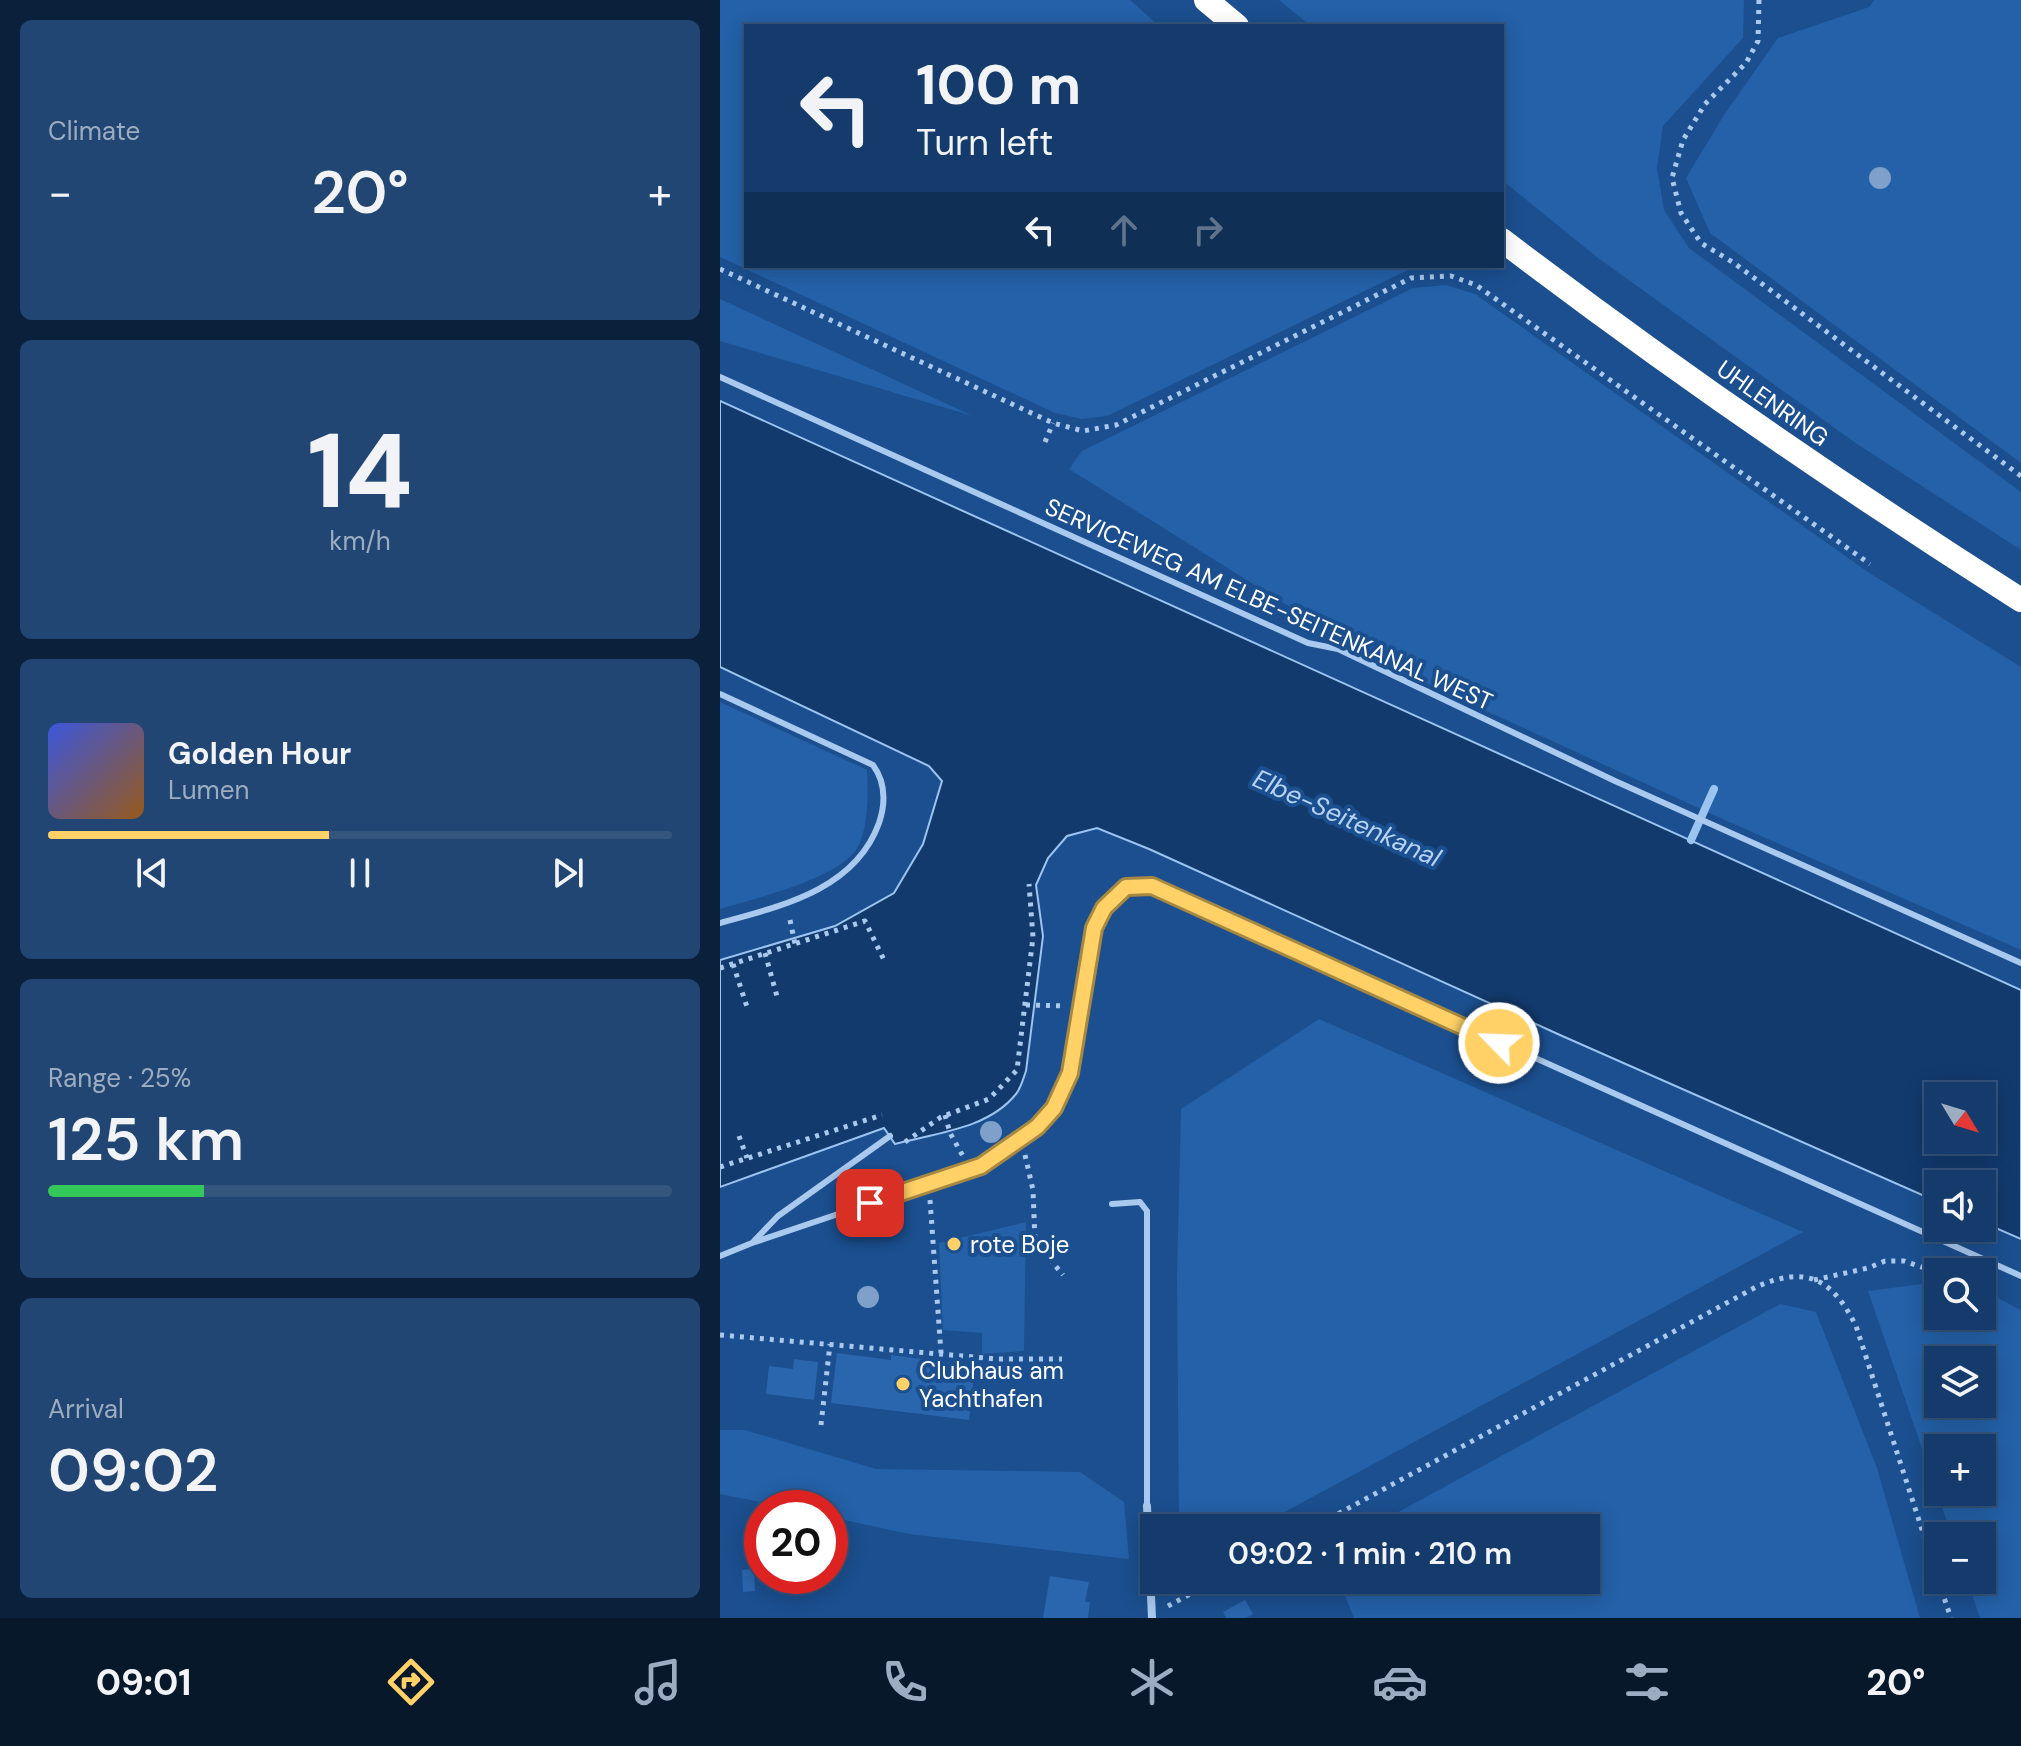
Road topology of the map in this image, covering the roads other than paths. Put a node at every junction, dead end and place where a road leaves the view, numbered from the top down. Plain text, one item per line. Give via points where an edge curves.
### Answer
1 (1206, 0) edge
2 (1235, 24) edge
3 (1504, 241) edge
4 (720, 377) edge
5 (2021, 600) edge
6 (720, 694) edge
7 (720, 923) edge
8 (2021, 963) edge
9 (890, 1136) dead end
10 (1112, 1204) dead end
11 (752, 1243) junction
12 (720, 1256) edge
13 (2021, 1276) edge
14 (1147, 1506) joint
15 (1152, 1616) edge

1 - 2 highway
3 - 5 highway, UHLENRING via 1734,411
4 - 8 lane, SERVICEWEG AM ELBE-SEITENKANAL WEST via 1308,643 1338,649
6 - 7 lane via 873,765 884,792 873,837 845,874 785,903
9 - 11 lane via 778,1216
10 - 14 lane via 1140,1202 1147,1211
11 - 12 lane
11 - 13 lane via 981,1166 1037,1127 1054,1108 1070,1073 1094,928 1104,908 1126,887 1152,886
14 - 15 street

